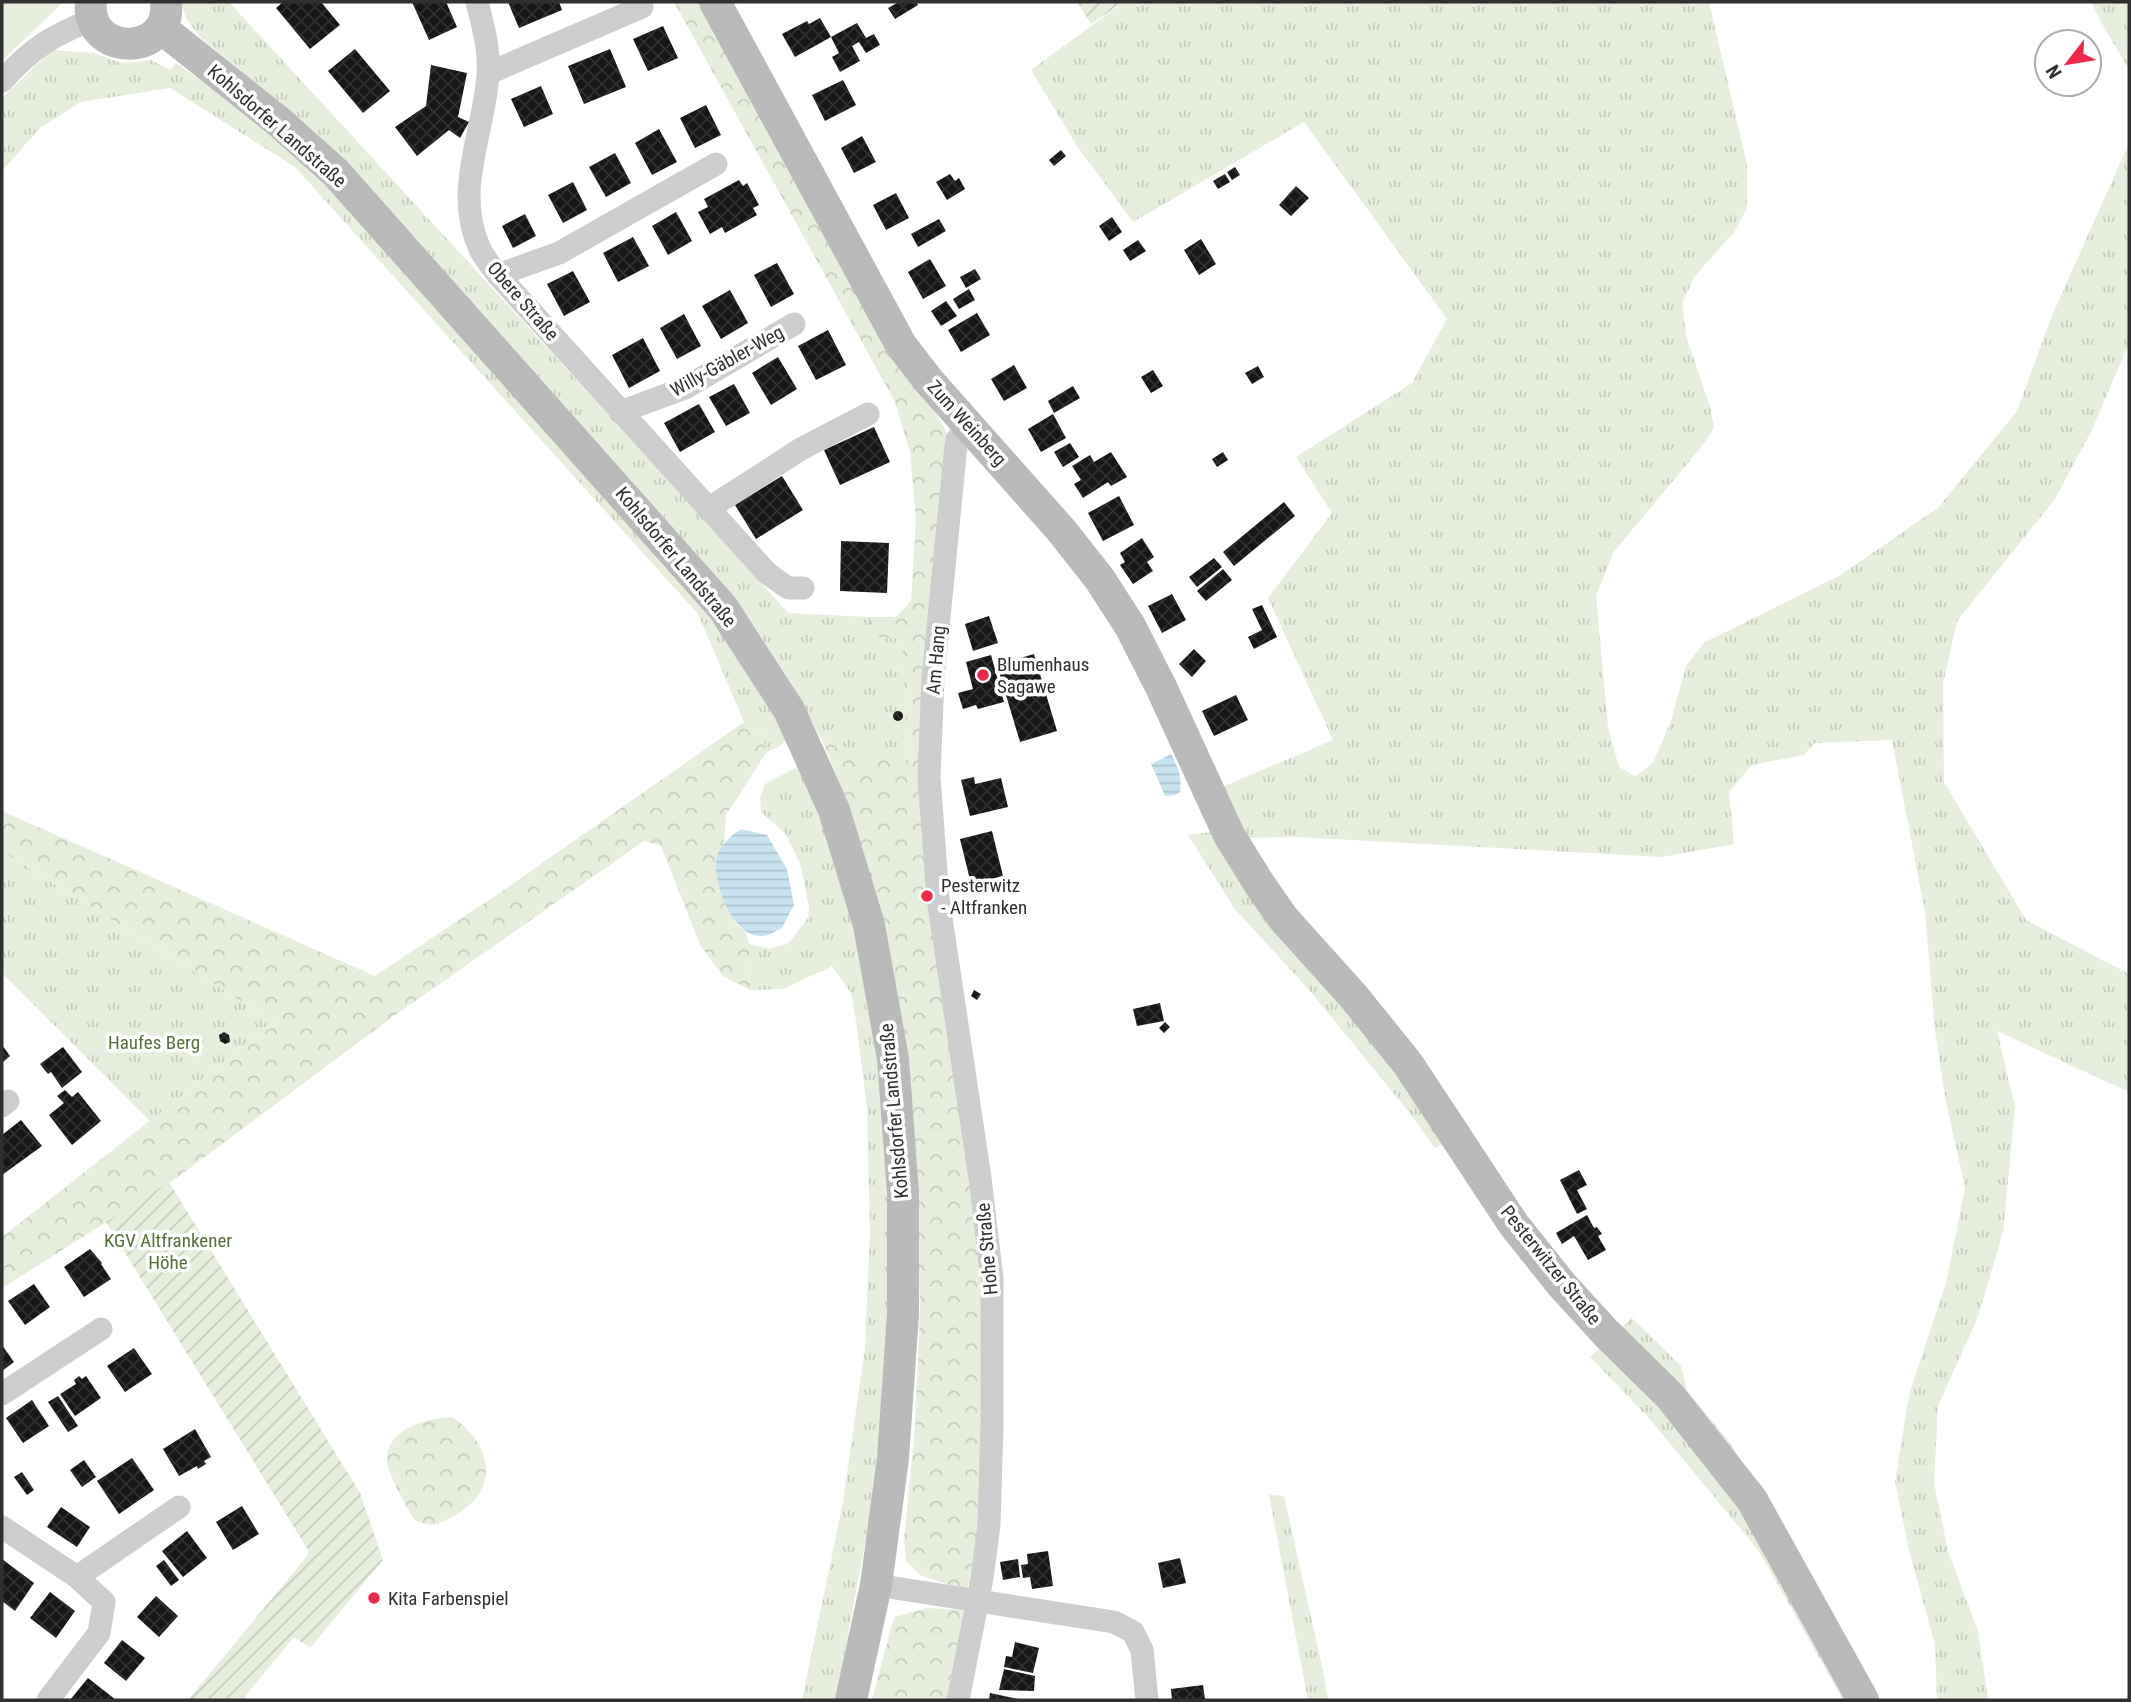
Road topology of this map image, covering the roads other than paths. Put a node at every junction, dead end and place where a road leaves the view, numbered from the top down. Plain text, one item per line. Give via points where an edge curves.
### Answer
1 (477, 2) edge
2 (715, 2) edge
3 (642, 7) dead end
4 (92, 10) edge
5 (163, 15) edge
6 (489, 73) junction
7 (2, 82) edge
8 (716, 164) dead end
9 (498, 275) junction
10 (793, 324) dead end
11 (620, 412) junction
12 (868, 414) dead end
13 (971, 428) junction
14 (708, 509) junction
15 (803, 588) dead end
16 (1229, 835) joint
17 (937, 898) joint
18 (101, 1329) dead end
19 (2, 1394) edge
20 (179, 1507) dead end
21 (2, 1527) edge
22 (77, 1577) junction
23 (876, 1586) junction
24 (978, 1601) junction
25 (48, 1700) edge
26 (851, 1700) edge
27 (958, 1700) edge
28 (1147, 1700) edge
29 (1863, 1700) edge

1 - 6 street, Obere Straße
2 - 13 street, Zum Weinberg via 901,345
3 - 6 street
4 - 5 street via 98,30 130,45 153,37
4 - 7 street via 33,49
5 - 23 street, Kohlsdorfer Landstraße via 336,173 723,608 789,710 834,810 869,925 893,1059 903,1194 903,1314 893,1458
6 - 9 street, Obere Straße via 470,176 469,212 480,250
8 - 9 street via 559,253
9 - 11 street, Obere Straße
10 - 11 street, Willy-Gäbler-Weg via 685,388
11 - 14 street, Obere Straße
12 - 14 street via 801,449
13 - 16 street, Zum Weinberg via 1061,530 1130,626
13 - 17 street, Am Hang via 957,439 933,678 929,763
14 - 15 street, Obere Straße via 767,573 788,588
16 - 29 street, Pesterwitzer Straße via 1283,918 1408,1063 1514,1225 1562,1285 1670,1396 1752,1500
17 - 24 street, Hohe Straße via 992,1279 989,1525
18 - 19 street
20 - 22 street
21 - 22 street
22 - 25 street via 104,1602 99,1633
23 - 24 street
23 - 26 street, Kohlsdorfer Landstraße
24 - 27 street, Hohe Straße
24 - 28 street via 1114,1622 1132,1632 1142,1650

